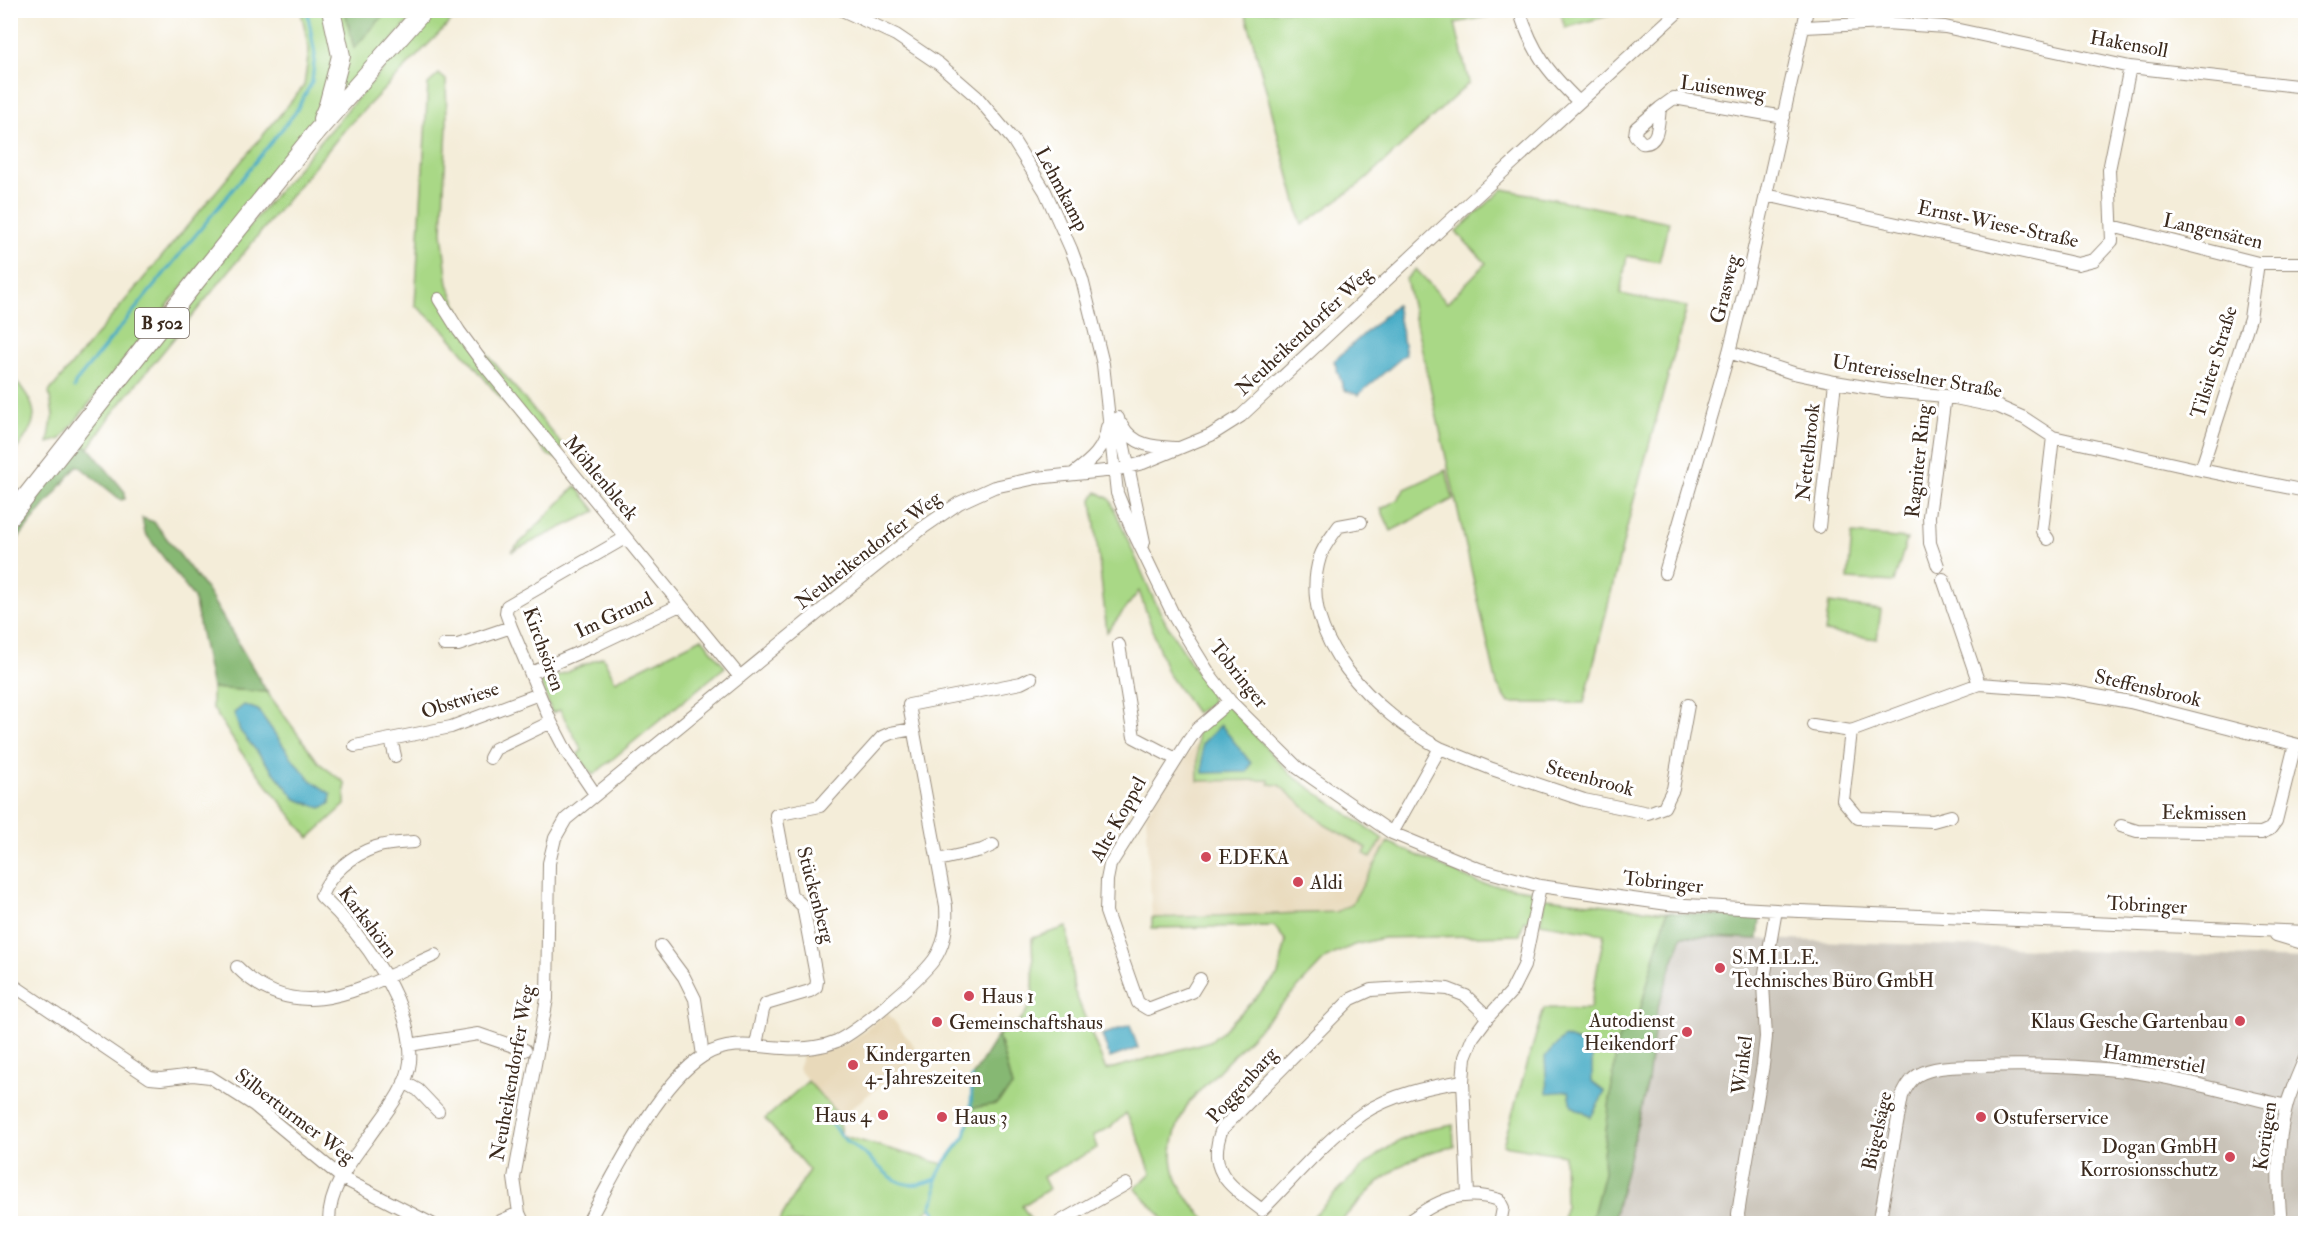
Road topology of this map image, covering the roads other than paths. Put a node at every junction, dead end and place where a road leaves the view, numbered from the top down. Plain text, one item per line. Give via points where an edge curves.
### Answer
1 (331, 10) edge
2 (424, 10) edge
3 (842, 10) edge
4 (1519, 10) edge
5 (1680, 10) edge
6 (1807, 10) edge
7 (1804, 27) junction
8 (2130, 67) junction
9 (2306, 87) edge
10 (1579, 102) junction
11 (1660, 108) dead end
12 (1784, 117) junction
13 (317, 131) junction
14 (1766, 195) junction
15 (2112, 226) junction
16 (2306, 263) edge
17 (2258, 264) junction
18 (439, 299) dead end
19 (1729, 352) junction
20 (1835, 382) junction
21 (1945, 396) junction
22 (1113, 416) junction
23 (2054, 436) junction
24 (1183, 449) junction
25 (1130, 467) junction
26 (1115, 470) junction
27 (2201, 470) junction
28 (1072, 475) junction
29 (2306, 491) edge
30 (10, 517) edge
31 (1361, 522) dead end
32 (1820, 527) dead end
33 (625, 538) junction
34 (2048, 539) dead end
35 (1938, 566) dead end
36 (1150, 567) junction
37 (1665, 573) dead end
38 (1943, 579) dead end
39 (680, 605) junction
40 (511, 627) junction
41 (444, 645) dead end
42 (1119, 645) dead end
43 (531, 673) junction
44 (740, 677) junction
45 (1031, 678) dead end
46 (1979, 684) junction
47 (539, 694) junction
48 (1230, 701) junction
49 (1688, 705) dead end
50 (551, 722) junction
51 (1813, 725) dead end
52 (913, 729) junction
53 (1851, 731) junction
54 (391, 739) junction
55 (354, 746) dead end
56 (2300, 746) edge
57 (1440, 748) junction
58 (395, 756) dead end
59 (490, 758) dead end
60 (1176, 759) junction
61 (595, 794) junction
62 (1950, 816) dead end
63 (2121, 826) dead end
64 (1392, 833) junction
65 (414, 842) dead end
66 (993, 845) dead end
67 (938, 860) junction
68 (1540, 886) junction
69 (1776, 910) junction
70 (2261, 930) junction
71 (2306, 932) edge
72 (2306, 944) edge
73 (661, 946) dead end
74 (435, 955) dead end
75 (237, 967) dead end
76 (384, 977) junction
77 (1200, 979) dead end
78 (10, 983) edge
79 (1488, 1017) junction
80 (409, 1045) junction
81 (756, 1045) junction
82 (525, 1050) dead end
83 (704, 1056) junction
84 (2306, 1056) edge
85 (2013, 1065) joint
86 (404, 1082) junction
87 (1462, 1082) junction
88 (2286, 1106) junction
89 (438, 1111) dead end
90 (342, 1178) junction
91 (1126, 1184) dead end
92 (1468, 1195) junction
93 (521, 1218) edge
94 (329, 1224) edge
95 (432, 1224) edge
96 (494, 1224) edge
97 (587, 1224) edge
98 (1056, 1224) edge
99 (1405, 1224) edge
100 (1500, 1224) edge
101 (1739, 1224) edge
102 (1879, 1224) edge
103 (2281, 1224) edge

1 - 13 highway via 341,56
2 - 13 highway, B 502
3 - 22 street, Lehmkamp via 896,35 939,64 977,97 1013,140 1045,191 1071,249 1090,308
4 - 10 street via 1527,34 1547,69
5 - 10 street, Neuheikendorfer Weg
6 - 7 street, Grasweg
7 - 8 street, Hakensoll via 1885,23 1945,27
7 - 12 street, Grasweg
8 - 9 street, Hakensoll
8 - 15 street, Ernst-Wiese-Straße via 2109,170
10 - 24 street, Neuheikendorfer Weg via 1241,416
11 - 12 street, Luisenweg via 1674,98
12 - 14 street, Grasweg
13 - 30 highway, B 502
14 - 15 street, Ernst-Wiese-Straße via 2078,264 2100,256 2112,241
14 - 19 street, Grasweg
15 - 17 street, Langensäten
16 - 17 street, Langensäten
17 - 27 street, Tilsiter Straße via 2250,318
18 - 33 street, Möhlenbleek via 467,344
19 - 20 street, Untereisselner Straße
19 - 37 street, Grasweg
20 - 21 street, Untereisselner Straße
20 - 32 street, Nettelbrook
21 - 23 street, Untereisselner Straße via 1999,407
21 - 35 street, Ragniter Ring via 1929,516 1930,543
22 - 24 street via 1140,443
22 - 25 street
22 - 26 street
22 - 28 street via 1102,447
23 - 27 street, Untereisselner Straße
23 - 34 street via 2042,531
24 - 25 street, Neuheikendorfer Weg
25 - 26 street, Neuheikendorfer Weg
25 - 36 street, Tobringer
26 - 28 street, Neuheikendorfer Weg
26 - 36 street, Tobringer via 1117,493
27 - 29 street, Untereisselner Straße
28 - 44 street, Neuheikendorfer Weg via 994,487 958,503
31 - 57 street, Steenbrook via 1340,526 1320,557 1316,592 1320,621 1336,653 1370,695 1397,720
33 - 39 street, Möhlenbleek
33 - 40 street, Kirchsören via 507,606
36 - 48 street, Tobringer via 1189,642
38 - 46 street
39 - 43 street, Im Grund
39 - 44 street, Möhlenbleek
40 - 41 street via 458,645
40 - 43 street, Kirchsören
42 - 60 street via 1134,737
43 - 47 street, Kirchsören
44 - 61 street, Neuheikendorfer Weg
45 - 52 street via 909,705
46 - 53 street, Steffensbrook
46 - 56 street, Steffensbrook via 2063,690 2130,702
47 - 50 street, Kirchsören
47 - 54 street, Obstwiese via 451,727
48 - 60 street, Alte Koppel via 1197,729
48 - 64 street, Tobringer via 1298,768
49 - 57 street, Steenbrook via 1673,789 1664,807 1648,813 1575,798
50 - 59 street via 495,749
50 - 61 street, Kirchsören
51 - 53 street, Steffensbrook
52 - 67 street
52 - 81 street, Stückenberg via 882,737 820,806 776,815 791,895 803,906 817,981 810,992 766,1004
53 - 62 street via 1843,800 1858,818 1933,821
54 - 55 street, Obstwiese
54 - 58 street
56 - 63 street, Eekmissen via 2270,829 2261,833 2137,831
57 - 64 street
60 - 77 street, Alte Koppel via 1110,865 1106,912 1138,1003 1148,1009 1192,992
61 - 93 street, Neuheikendorfer Weg via 566,819 555,838 549,863 547,999 514,1178
64 - 68 street, Tobringer via 1479,869
65 - 76 street, Karkshörn via 377,846 350,860 326,883 321,896 360,938
66 - 67 street
67 - 81 street via 947,922 938,954 925,971 838,1040 813,1048
68 - 69 street, Tobringer via 1668,904
68 - 79 street via 1524,966 1511,992
69 - 70 street, Tobringer
69 - 101 street, Winkel via 1763,984 1763,1065
70 - 71 street, Tobringer
70 - 72 street
73 - 83 street via 695,999
74 - 76 street, Karkshörn
75 - 76 street, Karkshörn via 279,996 316,1001 338,997
76 - 80 street, Karkshörn via 406,1025
78 - 90 street, Silberturmer Weg via 150,1078 210,1077 254,1105
79 - 87 street via 1473,1037 1465,1057
79 - 87 street, Poggenbarg via 1466,996 1448,989 1371,990 1351,999 1222,1129 1216,1144 1222,1175 1263,1210 1344,1127 1364,1113 1430,1086
80 - 82 street via 478,1034
80 - 86 street, Karkshörn via 410,1063
81 - 83 street via 735,1045
83 - 97 street via 684,1071 638,1132
84 - 88 street, Korügen
85 - 88 street, Hammerstiel via 2125,1071
85 - 102 street, Bügelsäge via 1941,1068 1915,1076 1902,1096
86 - 89 street
86 - 90 street, Karkshörn
87 - 92 street
88 - 103 street, Korügen via 2278,1166
90 - 94 street, Karkshörn via 329,1208
90 - 95 street, Silberturmer Weg
91 - 98 street
92 - 99 street via 1430,1205
92 - 100 street via 1499,1200 1503,1208
93 - 96 street

